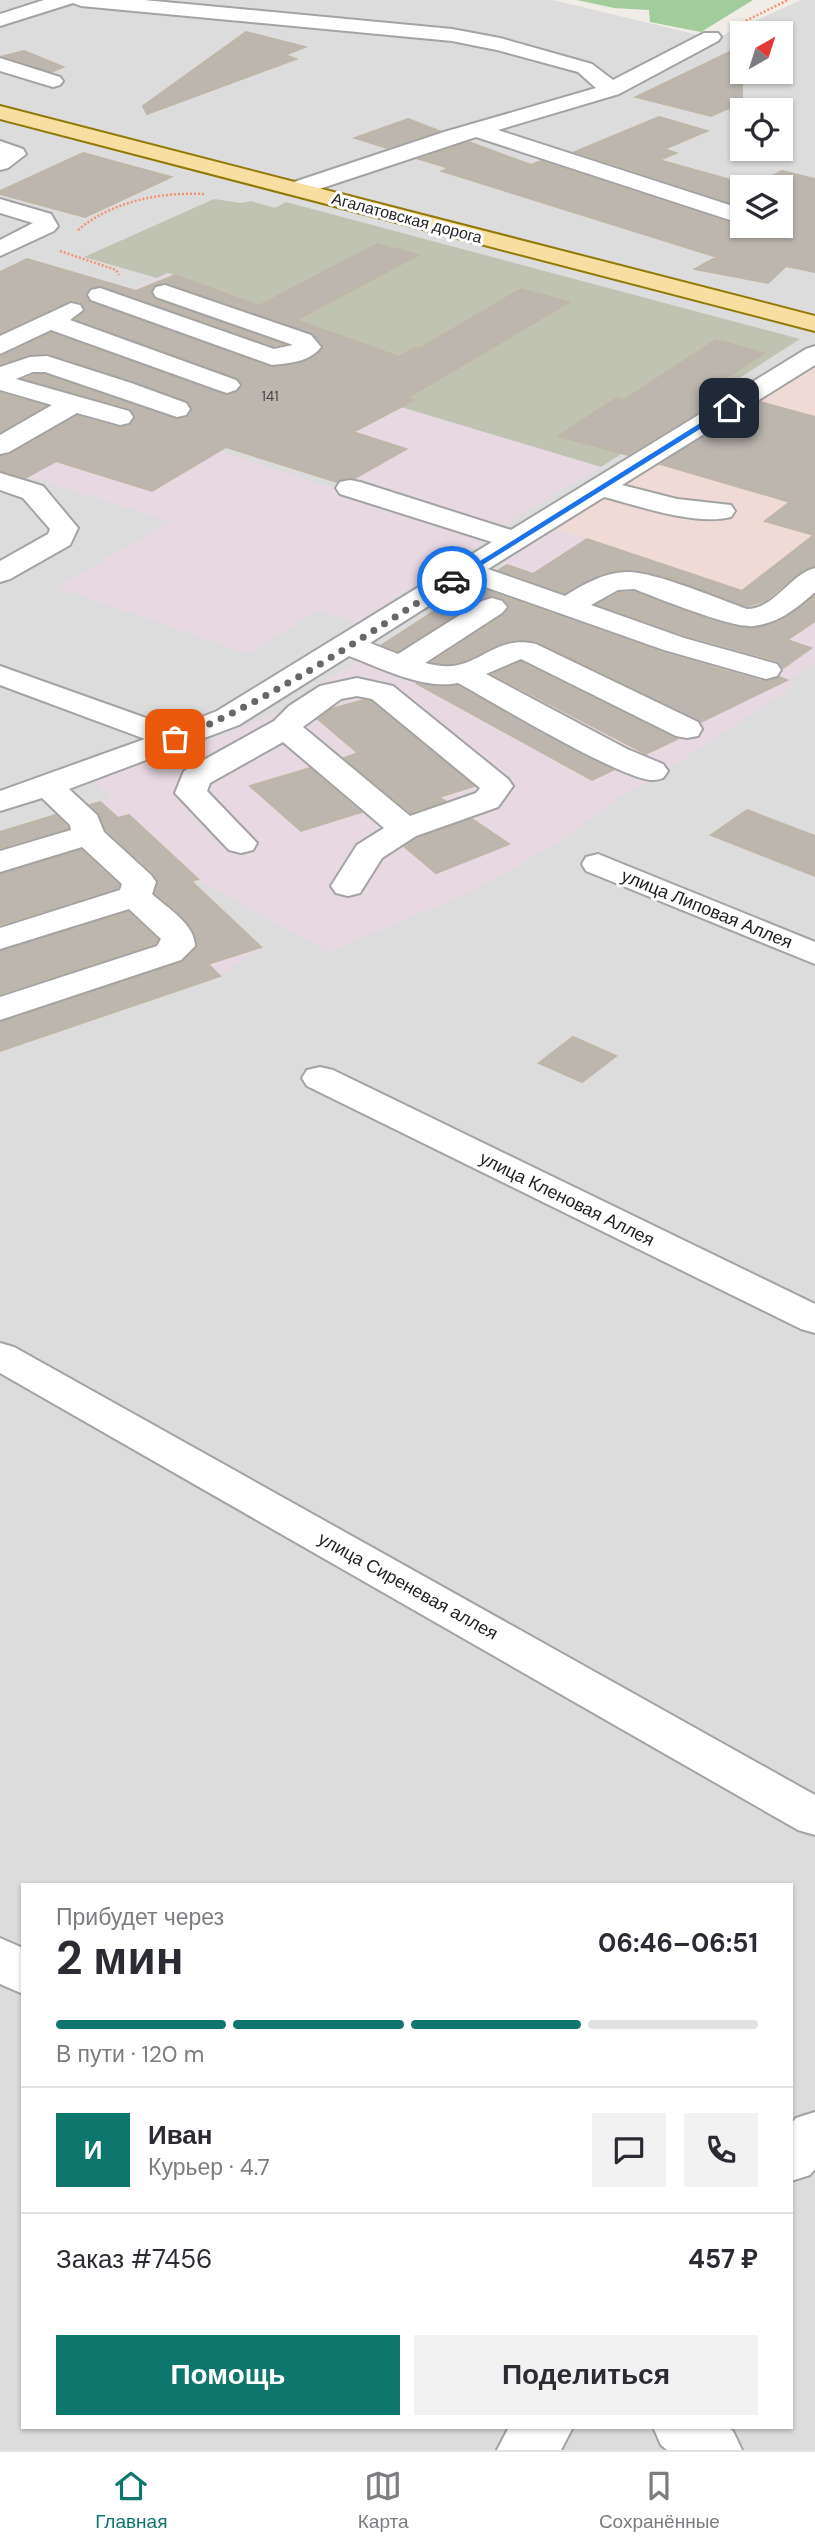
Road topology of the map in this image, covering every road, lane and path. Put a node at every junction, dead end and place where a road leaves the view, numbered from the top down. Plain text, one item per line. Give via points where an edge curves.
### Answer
1 (65, 0) edge
2 (81, 0) edge
3 (788, 0) edge
4 (0, 20) edge
5 (711, 37) joint
6 (0, 64) edge
7 (53, 81) dead end
8 (612, 90) junction
9 (0, 112) edge
10 (476, 130) junction
11 (0, 148) edge
12 (0, 163) edge
13 (296, 188) junction
14 (208, 195) dead end
15 (0, 206) edge
16 (730, 213) edge
17 (8, 245) edge
18 (50, 247) junction
19 (129, 281) joint
20 (165, 292) dead end
21 (100, 295) junction
22 (49, 321) junction
23 (815, 324) edge
24 (0, 346) edge
25 (815, 354) edge
26 (227, 385) dead end
27 (5, 386) edge
28 (74, 404) junction
29 (177, 409) dead end
30 (120, 416) dead end
31 (0, 446) edge
32 (0, 481) edge
33 (350, 488) dead end
34 (601, 488) junction
35 (720, 511) dead end
36 (516, 541) junction
37 (466, 572) junction
38 (0, 573) edge
39 (815, 577) edge
40 (492, 607) dead end
41 (568, 607) junction
42 (348, 645) junction
43 (403, 664) junction
44 (766, 670) dead end
45 (463, 674) junction
46 (0, 675) edge
47 (294, 679) junction
48 (331, 692) junction
49 (285, 728) junction
50 (687, 729) dead end
51 (175, 739) junction
52 (652, 771) dead end
53 (48, 786) junction
54 (0, 802) edge
55 (405, 829) junction
56 (88, 835) junction
57 (241, 843) dead end
58 (0, 862) edge
59 (598, 864) dead end
60 (348, 886) dead end
61 (135, 896) junction
62 (0, 939) edge
63 (815, 954) edge
64 (0, 1009) edge
65 (320, 1078) dead end
66 (815, 1320) edge
67 (0, 1356) edge
68 (815, 1816) edge
69 (0, 1958) edge
70 (21, 1972) edge
71 (815, 2134) edge
72 (793, 2158) edge
73 (543, 2429) edge
74 (684, 2429) edge
75 (526, 2450) edge
76 (713, 2450) edge

1 - 4 street
2 - 8 street via 452,35 585,68
3 - 5 path
5 - 8 street
6 - 7 street
8 - 10 street
9 - 13 main road, Агалатовская дорога
10 - 13 street
10 - 16 street
11 - 12 street via 15,154
13 - 23 main road, Агалатовская дорога
14 - 18 path via 146,196 87,221
15 - 17 street via 43,219 46,226
17 - 18 path
18 - 19 path via 116,270
19 - 21 street
20 - 21 street via 302,340 308,347 293,355 272,357
21 - 22 street
22 - 24 street
22 - 26 street
25 - 34 street
27 - 28 street
27 - 29 street via 30,365 47,364
28 - 30 street
28 - 31 street
32 - 38 street via 33,492 64,528 60,539
33 - 36 street
34 - 35 street via 677,507
34 - 36 street
36 - 37 street
37 - 41 street
37 - 42 street
39 - 41 street via 768,615 756,619 619,579
40 - 43 street
41 - 44 street
42 - 43 street
42 - 47 street
43 - 45 street via 445,676
45 - 50 street via 510,651 525,650
45 - 52 street
46 - 51 street
47 - 48 street
47 - 51 street via 228,718
48 - 49 street
48 - 55 street via 356,687 382,692 497,786 486,800
49 - 55 street
49 - 57 street via 195,778 191,793
51 - 53 street
53 - 54 street
53 - 56 street via 86,822
55 - 60 street via 369,852
56 - 58 street
56 - 61 street via 139,882
59 - 63 street, улица Липовая Аллея
61 - 62 street
61 - 64 street via 178,936 178,946 169,953
65 - 66 street, улица Кленовая Аллея
67 - 68 street, улица Сиреневая аллея
69 - 70 street
71 - 72 street
73 - 75 street
74 - 76 street

